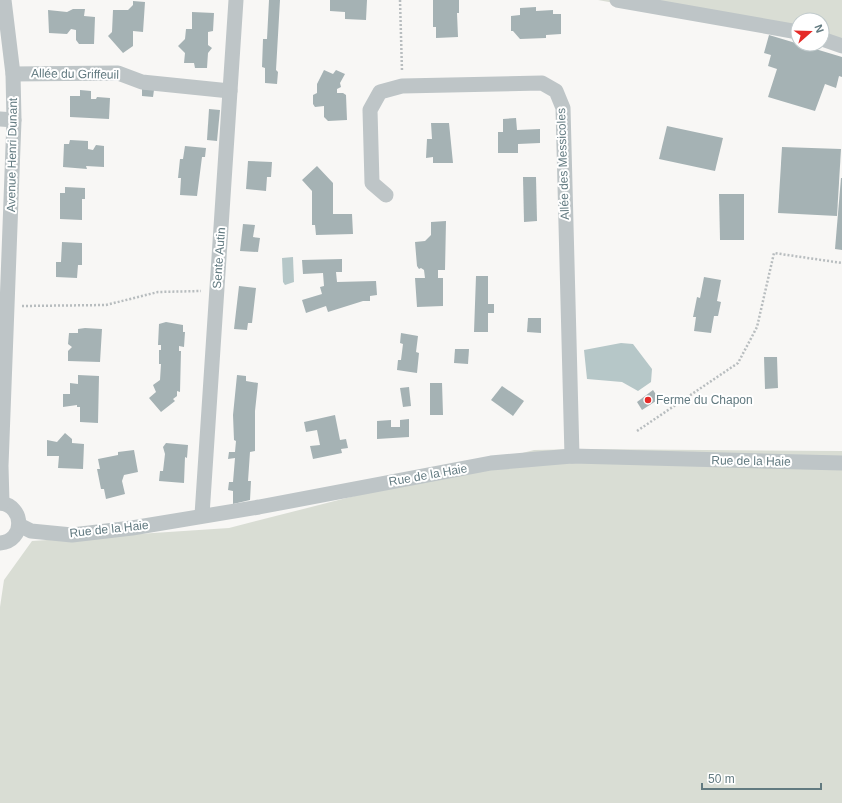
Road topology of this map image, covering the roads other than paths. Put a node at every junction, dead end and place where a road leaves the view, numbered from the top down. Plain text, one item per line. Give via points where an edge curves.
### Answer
1 (4, 0) edge
2 (236, 0) edge
3 (617, 0) edge
4 (790, 31) edge
5 (830, 42) edge
6 (842, 46) edge
7 (13, 74) junction
8 (230, 91) junction
9 (7, 120) edge
10 (386, 195) dead end
11 (572, 456) junction
12 (842, 463) edge
13 (1, 503) edge
14 (202, 515) junction
15 (19, 525) junction
16 (0, 544) edge

1 - 7 street, Avenue Henri Dunant
2 - 8 street, Sente Autin
3 - 4 street
5 - 6 street
7 - 8 street, Allée du Griffeuil via 118,73 142,82
7 - 9 street, Avenue Henri Dunant
8 - 14 street, Sente Autin
9 - 13 street, Avenue Henri Dunant via 8,305
10 - 11 street, Allée des Messicoles via 372,183 370,110 380,92 402,86 542,83 556,91 563,108
11 - 12 street, Rue de la Haie
11 - 14 street, Rue de la Haie via 491,463 259,507
13 - 15 street via 14,510 18,515
14 - 15 street, Rue de la Haie via 132,528 72,535 31,531
15 - 16 street via 13,539

